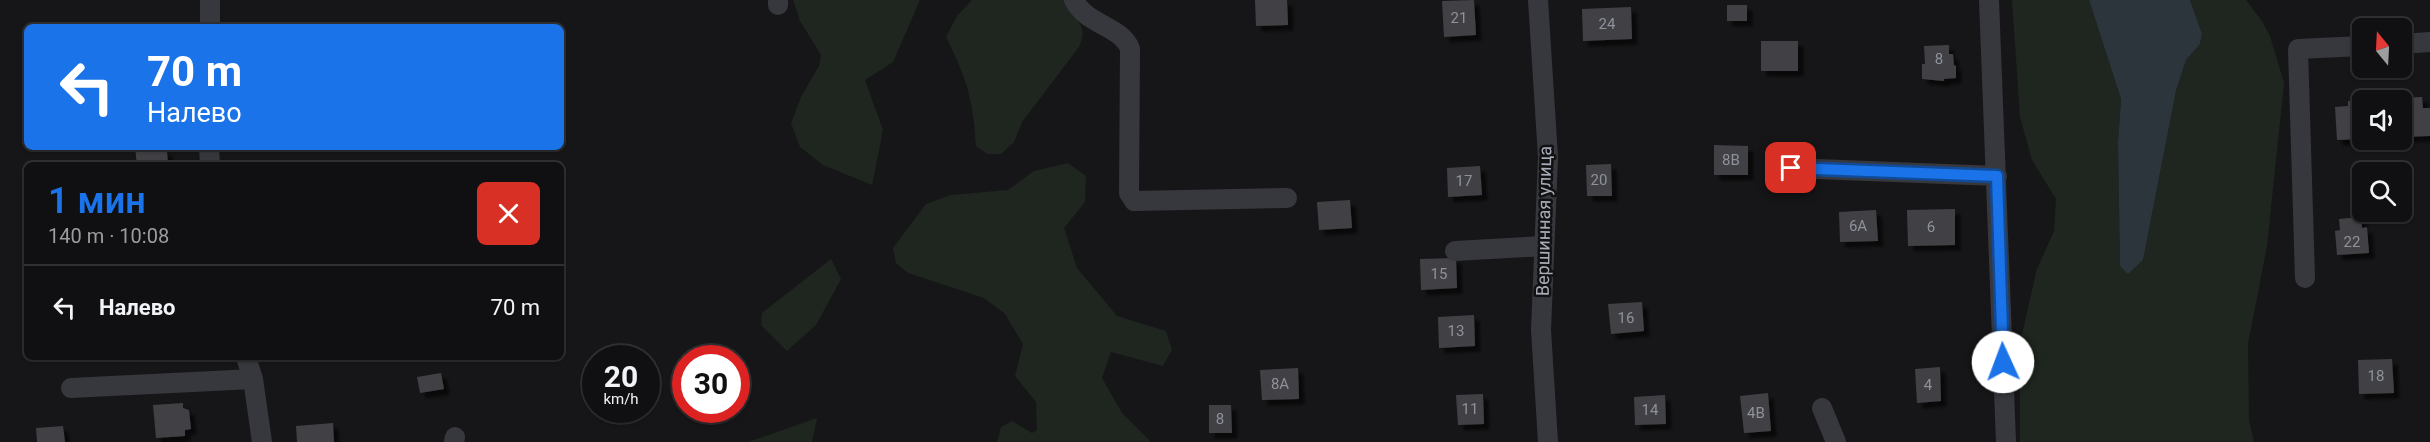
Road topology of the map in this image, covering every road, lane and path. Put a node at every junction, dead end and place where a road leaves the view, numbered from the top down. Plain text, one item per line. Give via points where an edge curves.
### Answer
1 (210, 0) edge
2 (1074, 0) edge
3 (1538, 0) edge
4 (1989, 0) edge
5 (210, 24) edge
6 (2430, 42) edge
7 (2412, 43) edge
8 (2352, 46) edge
9 (1791, 168) dead end
10 (1997, 176) junction
11 (1287, 198) dead end
12 (1544, 246) junction
13 (1455, 251) dead end
14 (2305, 278) dead end
15 (247, 360) edge
16 (253, 379) junction
17 (71, 388) dead end
18 (1822, 408) dead end
19 (262, 442) edge
20 (1548, 442) edge
21 (1836, 442) edge
22 (2006, 442) edge

1 - 5 street
2 - 11 street via 1086,16 1122,36 1130,49 1130,193 1134,201
3 - 12 street, Вершинная улица via 1548,157
4 - 10 street
6 - 7 street
8 - 14 street via 2298,49
9 - 10 street
10 - 22 street
12 - 13 street
12 - 20 street, Вершинная улица via 1541,330
15 - 16 street
16 - 17 street
16 - 19 street
18 - 21 street

